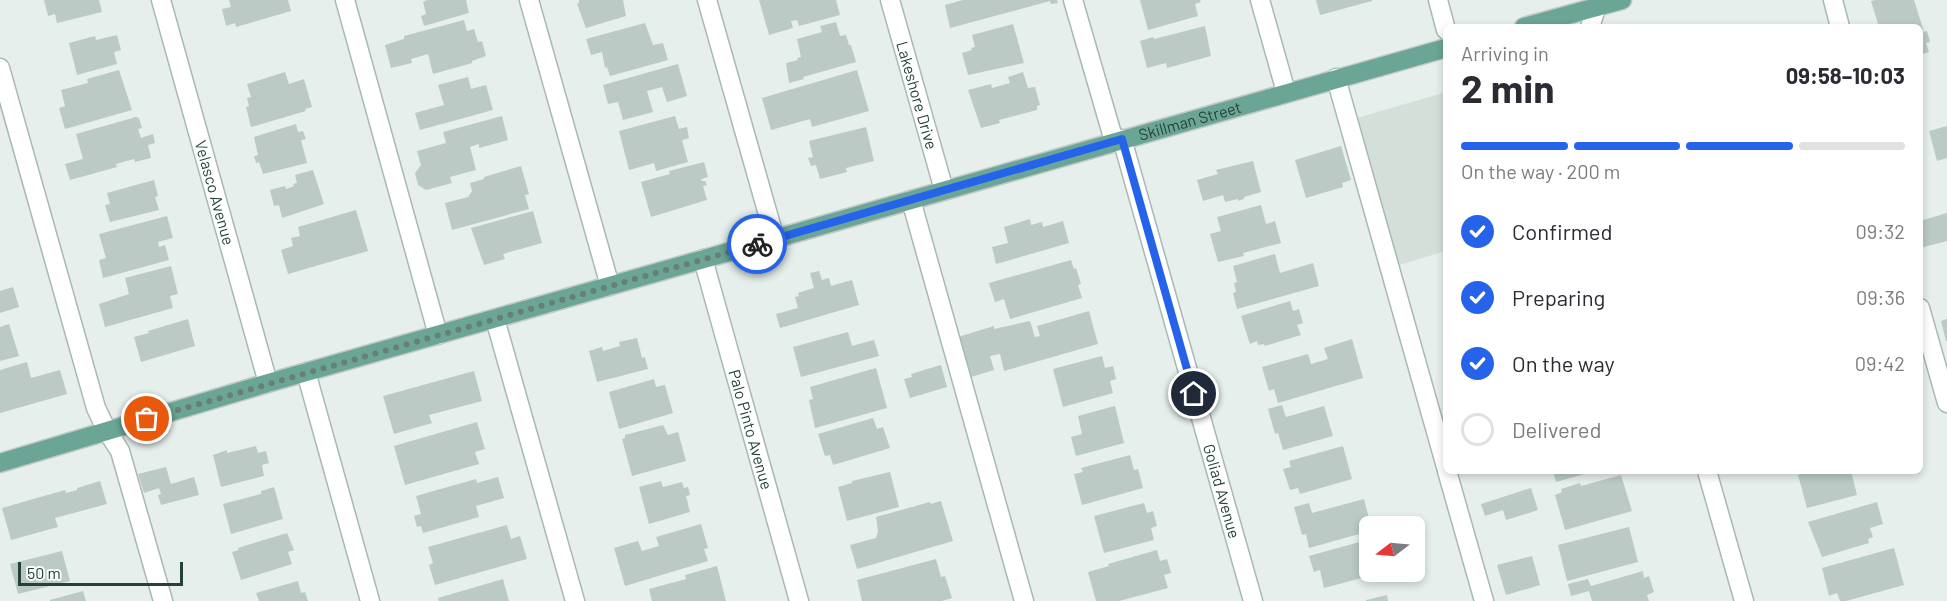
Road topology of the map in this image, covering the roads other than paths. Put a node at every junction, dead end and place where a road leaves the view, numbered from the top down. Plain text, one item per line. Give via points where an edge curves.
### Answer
1 (161, 0) edge
2 (345, 0) edge
3 (529, 0) edge
4 (707, 0) edge
5 (890, 0) edge
6 (1073, 0) edge
7 (1260, 0) edge
8 (1438, 0) edge
9 (1622, 0) edge
10 (1833, 0) edge
11 (1598, 3) edge
12 (1444, 24) edge
13 (1533, 24) edge
14 (1591, 24) edge
15 (1839, 24) edge
16 (1443, 49) edge
17 (0, 68) edge
18 (1336, 78) junction
19 (1286, 92) junction
20 (1118, 140) junction
21 (944, 190) junction
22 (911, 200) junction
23 (775, 239) junction
24 (703, 259) junction
25 (610, 286) junction
26 (495, 319) junction
27 (1923, 319) edge
28 (438, 335) junction
29 (306, 372) junction
30 (268, 383) junction
31 (1947, 403) edge
32 (107, 431) junction
33 (1443, 456) edge
34 (0, 463) edge
35 (1448, 474) edge
36 (1708, 474) edge
37 (163, 601) edge
38 (370, 601) edge
39 (574, 601) edge
40 (799, 601) edge
41 (1024, 601) edge
42 (1253, 601) edge
43 (1484, 601) edge
44 (1744, 601) edge

1 - 30 street, Velasco Avenue
2 - 28 street
3 - 25 street
4 - 23 street
5 - 21 street, Lakeshore Drive
6 - 20 street, Goliad Avenue
7 - 19 street
8 - 12 street
9 - 11 main road
10 - 15 street
11 - 13 main road
11 - 14 street
16 - 18 main road, Skillman Street
17 - 32 street via 93,397
18 - 19 main road, Skillman Street
18 - 33 street
19 - 20 main road, Skillman Street
20 - 21 main road, Skillman Street
20 - 42 street, Goliad Avenue
21 - 22 main road, Skillman Street
22 - 23 main road, Skillman Street
22 - 41 street
23 - 24 main road, Skillman Street
24 - 25 main road, Skillman Street
24 - 40 street, Palo Pinto Avenue
25 - 26 main road, Skillman Street
26 - 28 main road, Skillman Street
26 - 39 street
27 - 31 street
28 - 29 main road, Skillman Street
29 - 30 main road, Skillman Street
29 - 38 street
30 - 32 main road, Skillman Street
32 - 34 main road, Skillman Street
32 - 37 street via 120,451
35 - 43 street
36 - 44 street

